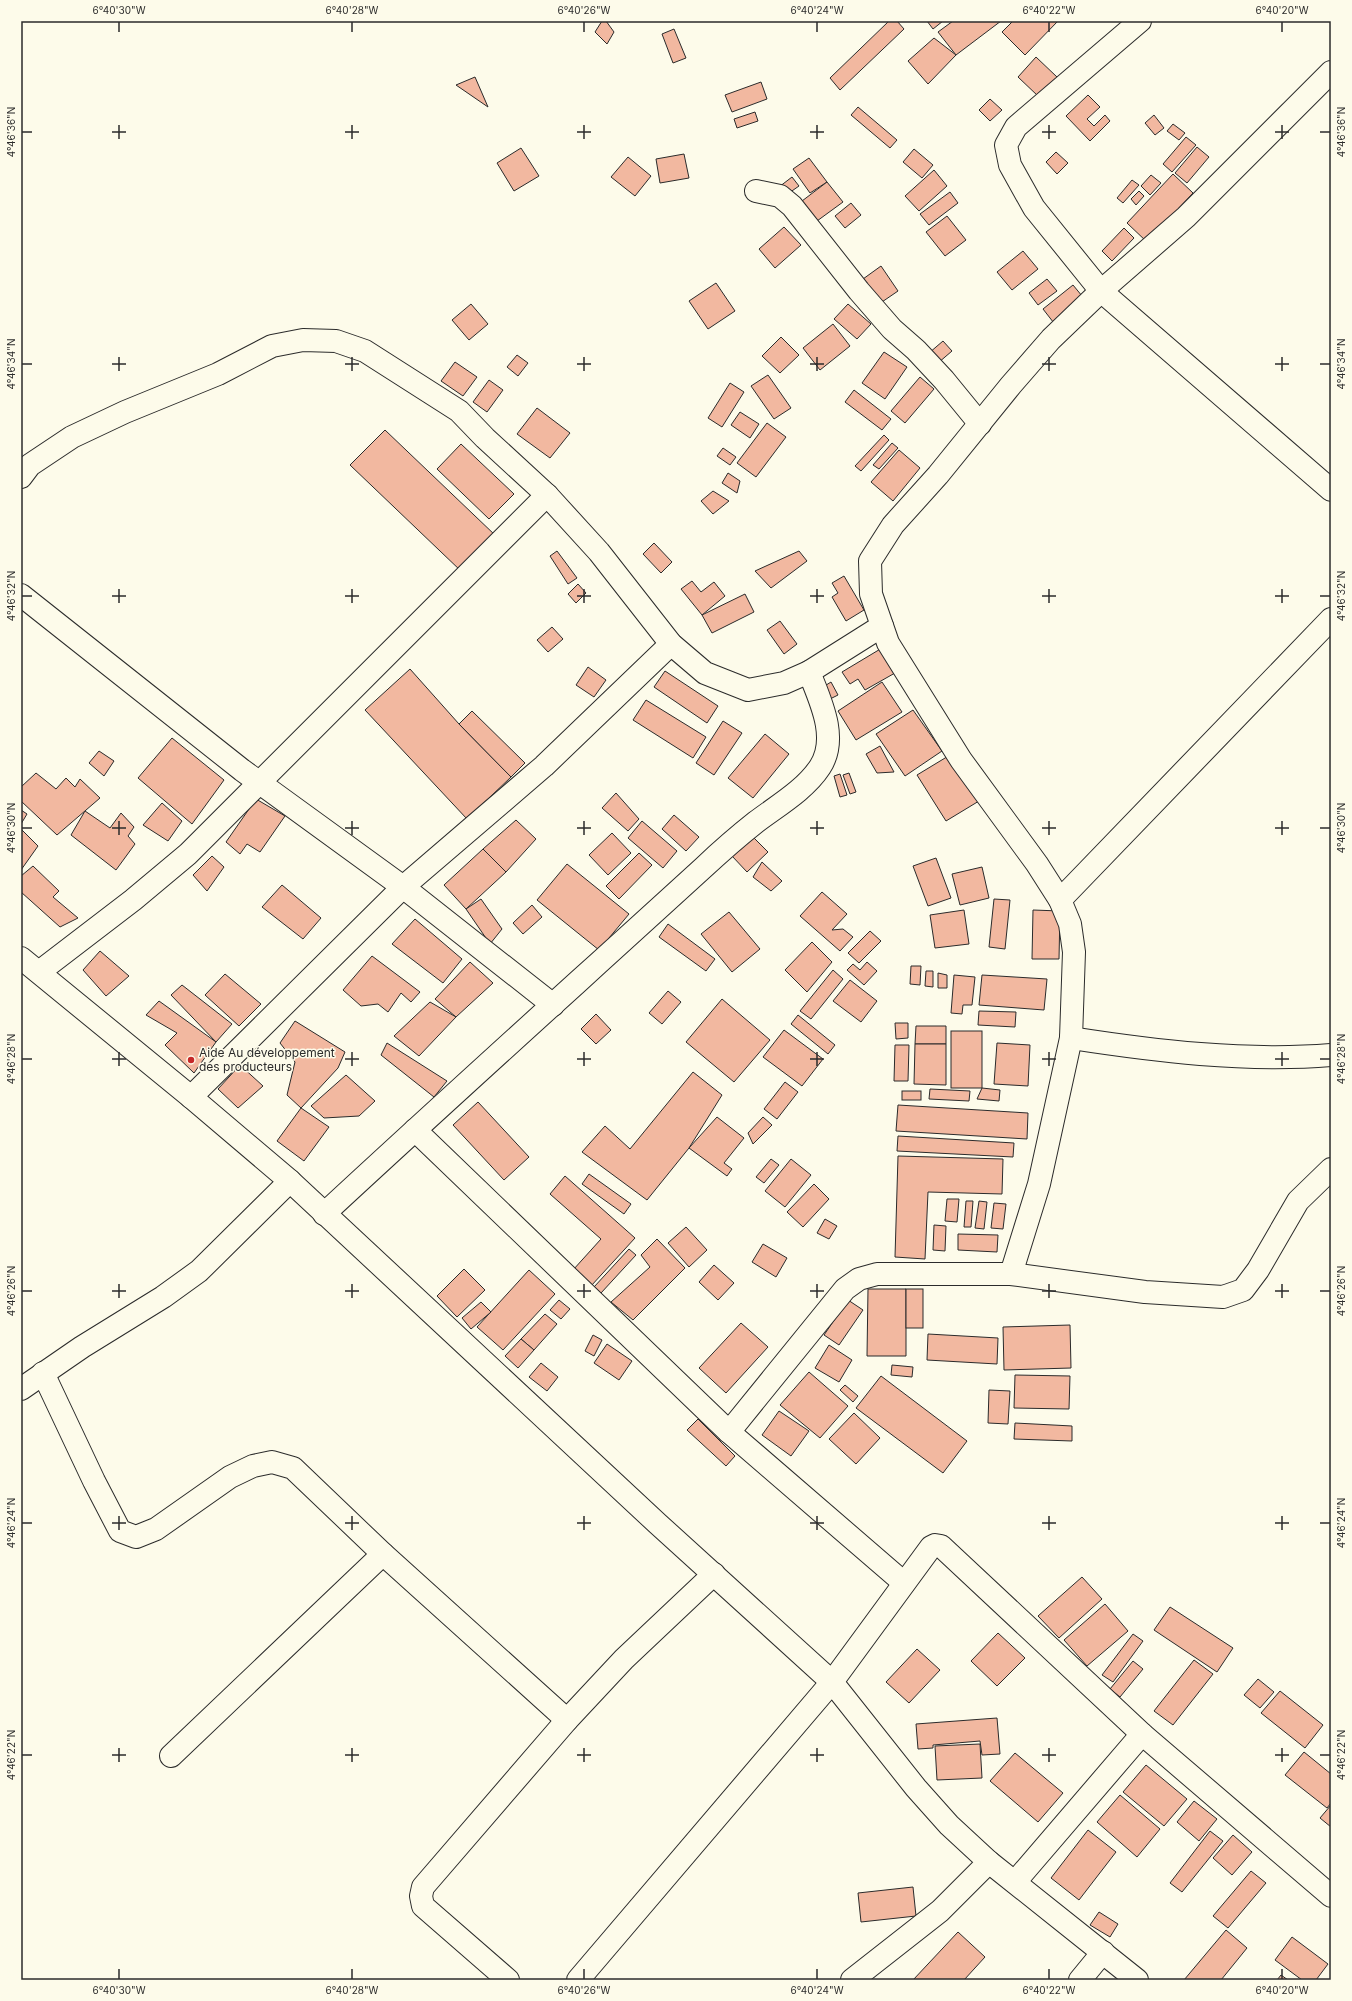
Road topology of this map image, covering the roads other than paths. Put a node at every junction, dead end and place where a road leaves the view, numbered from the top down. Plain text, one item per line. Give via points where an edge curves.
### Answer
1 (1140, 21) edge
2 (1331, 72) edge
3 (756, 191) dead end
4 (1101, 291) junction
5 (980, 424) junction
6 (21, 477) edge
7 (1331, 490) edge
8 (547, 495) junction
9 (21, 594) edge
10 (1331, 619) edge
11 (882, 626) junction
12 (671, 644) junction
13 (809, 672) junction
14 (260, 784) junction
15 (403, 887) junction
16 (1060, 900) junction
17 (21, 958) edge
18 (39, 972) junction
19 (553, 1005) junction
20 (1071, 1038) junction
21 (1331, 1055) edge
22 (191, 1097) junction
23 (415, 1130) junction
24 (1331, 1169) edge
25 (290, 1182) junction
26 (324, 1214) junction
27 (1011, 1274) junction
28 (43, 1373) junction
29 (21, 1389) edge
30 (729, 1432) junction
31 (383, 1554) junction
32 (714, 1574) junction
33 (904, 1583) junction
34 (832, 1682) junction
35 (567, 1720) junction
36 (1142, 1734) junction
37 (171, 1756) dead end
38 (989, 1862) junction
39 (1015, 1882) junction
40 (1331, 1896) edge
41 (1103, 1952) junction
42 (508, 1980) edge
43 (578, 1980) edge
44 (852, 1980) edge
45 (1080, 1980) edge
46 (1137, 1980) edge

1 - 4 street via 1016,127 1006,145 1010,166 1034,208
2 - 4 street via 1186,217
3 - 5 street via 780,196 792,206 892,330 916,350
4 - 5 street via 1051,339
4 - 7 street
5 - 11 street via 893,525 870,561 871,594
6 - 8 street via 30,465 72,437 218,374 272,346 303,340 336,341 365,351 459,411
8 - 12 street via 608,563
8 - 14 street
9 - 14 street
10 - 16 street
11 - 13 street
11 - 16 street via 888,643 961,760 1037,864
12 - 13 street via 705,673 748,690 784,683
12 - 15 street via 544,766
13 - 19 street via 823,707 828,730 827,750 820,767 802,788 735,838
14 - 15 street
14 - 18 street via 188,854 127,905
15 - 19 street
15 - 22 street
16 - 20 street via 1070,924 1074,952
17 - 18 street
18 - 22 street
19 - 23 street
20 - 21 street via 1140,1048 1208,1053 1296,1058
20 - 27 street via 1039,1184
22 - 25 street
23 - 26 street
23 - 30 street
24 - 27 street via 1298,1201 1258,1270 1243,1290 1223,1297 1145,1292
25 - 26 street
25 - 28 street via 199,1271 163,1297
26 - 32 street
27 - 30 street via 877,1274 859,1279 845,1289
28 - 29 street
28 - 31 street via 120,1531 136,1537 156,1529 230,1477 253,1466 272,1462 292,1468
30 - 33 street
31 - 35 street
31 - 37 street
32 - 34 street
32 - 35 street via 624,1659
33 - 34 street
33 - 36 street via 931,1547 941,1546
34 - 38 street via 916,1788 949,1825
34 - 43 street
35 - 42 street via 423,1887 423,1906
36 - 39 street
36 - 40 street
38 - 39 street
38 - 44 street via 940,1911
39 - 41 street
41 - 45 street
41 - 46 street

